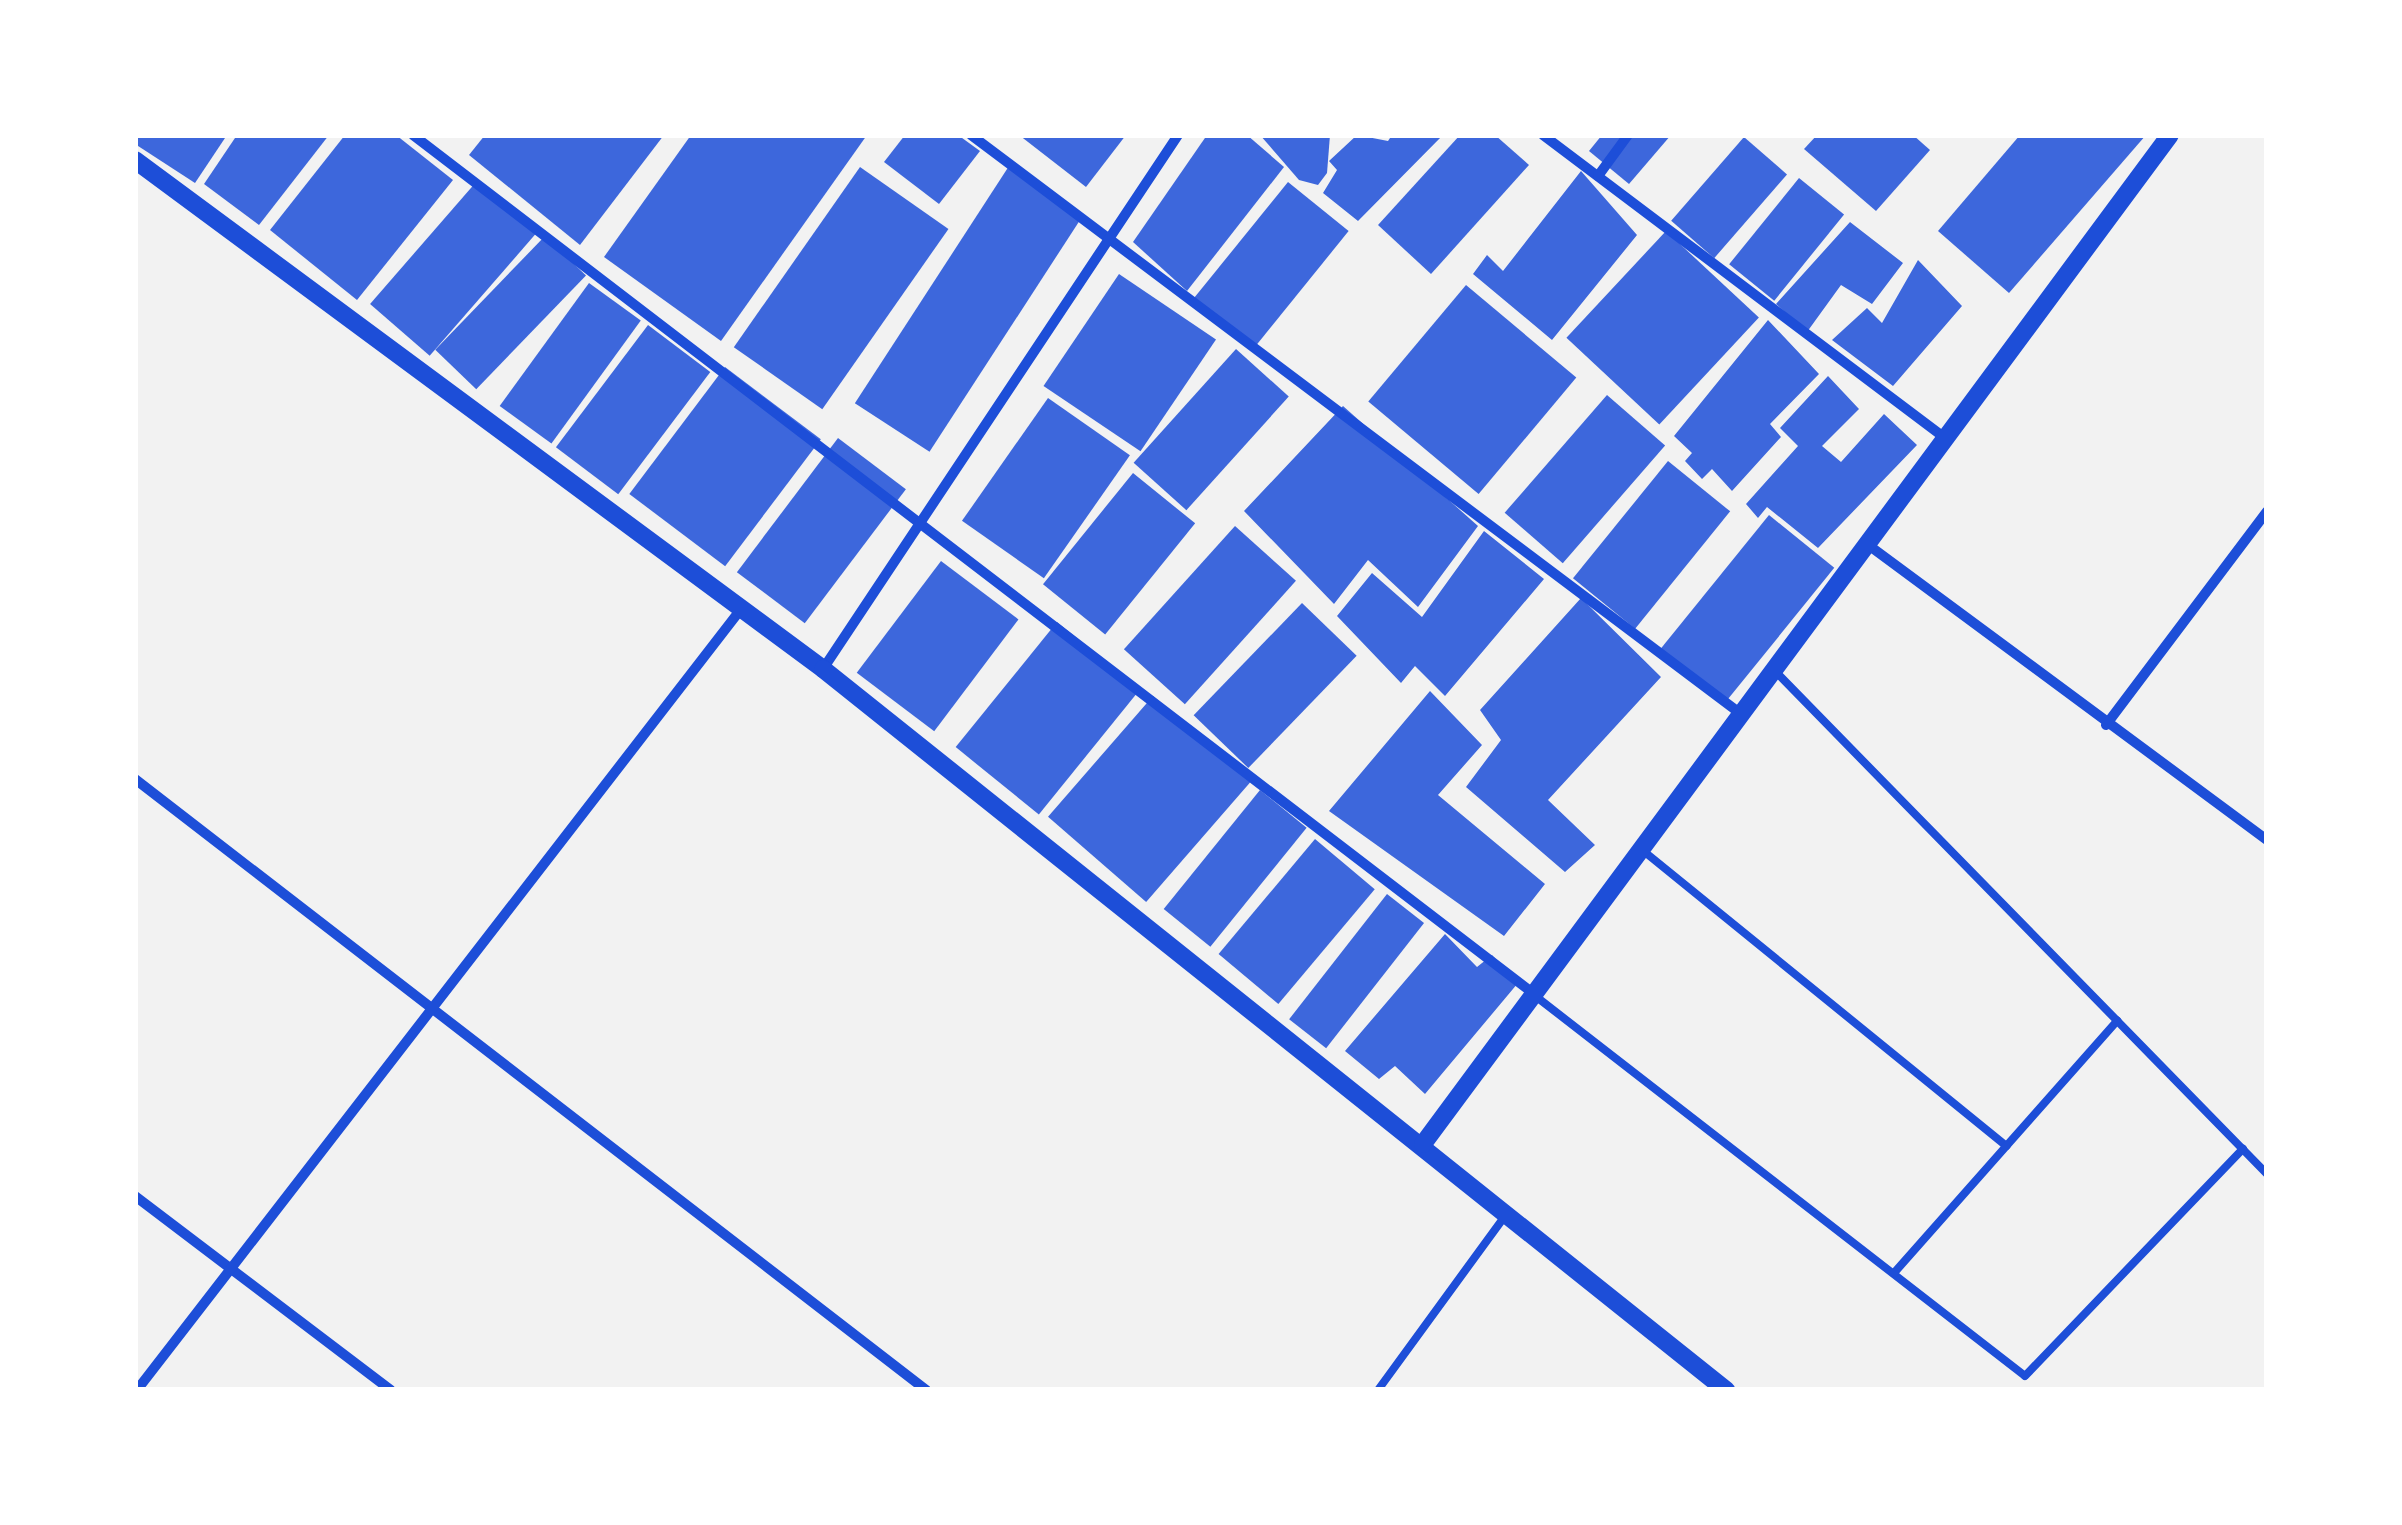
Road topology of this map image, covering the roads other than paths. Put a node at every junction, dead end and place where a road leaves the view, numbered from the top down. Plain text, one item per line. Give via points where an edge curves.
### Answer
1 (413, 135) edge
2 (971, 135) edge
3 (1178, 135) edge
4 (1543, 135) edge
5 (1628, 135) edge
6 (2170, 135) edge
7 (135, 160) edge
8 (1598, 176) junction
9 (1108, 240) junction
10 (1945, 438) junction
11 (2267, 511) edge
12 (921, 525) junction
13 (1867, 544) junction
14 (741, 610) junction
15 (823, 668) junction
16 (1774, 670) junction
17 (1742, 714) junction
18 (2106, 725) junction
19 (135, 779) edge
20 (2267, 840) edge
21 (1641, 849) junction
22 (1534, 994) junction
23 (434, 1008) junction
24 (2117, 1021) junction
25 (1422, 1144) junction
26 (2006, 1146) junction
27 (2243, 1150) junction
28 (2267, 1174) edge
29 (135, 1196) edge
30 (1507, 1212) junction
31 (233, 1268) junction
32 (1894, 1273) junction
33 (137, 1390) edge
34 (391, 1390) edge
35 (926, 1390) edge
36 (1378, 1390) edge
37 (1726, 1390) edge

1 - 12 street
2 - 9 street
3 - 9 street
4 - 8 street
5 - 8 street
6 - 10 street
7 - 14 street
8 - 10 street
9 - 12 street
9 - 17 street
10 - 13 street
11 - 18 street
12 - 15 street
12 - 22 street
13 - 16 street
13 - 18 street
14 - 15 street
14 - 23 street
15 - 25 street
16 - 17 street
16 - 24 lane
17 - 21 street
18 - 20 street
19 - 23 street
21 - 22 street
21 - 26 lane
22 - 25 street
22 - 32 lane
23 - 31 street
23 - 35 street
24 - 26 lane
24 - 27 lane
25 - 30 street
26 - 32 lane
27 - 28 lane
27 - 32 lane via 2024,1376
29 - 31 street
30 - 36 lane
30 - 37 street
31 - 33 street
31 - 34 street

